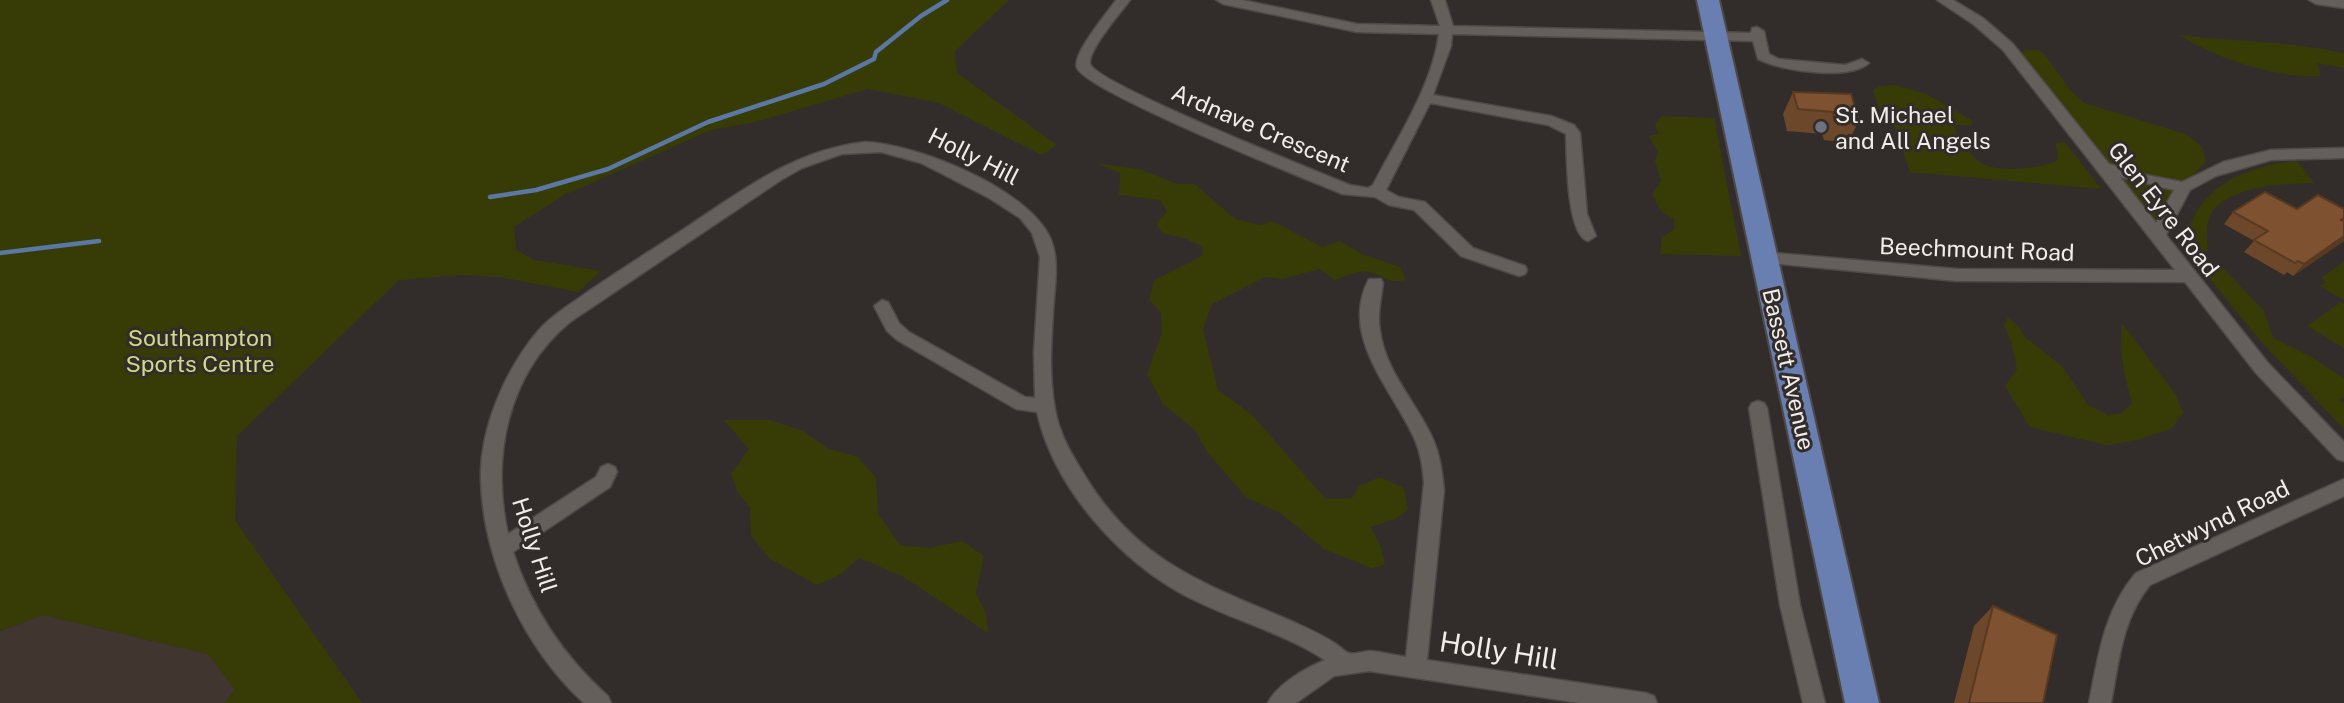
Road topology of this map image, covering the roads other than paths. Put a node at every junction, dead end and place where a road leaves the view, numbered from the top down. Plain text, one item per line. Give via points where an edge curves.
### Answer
1 (1123, 0) edge
2 (1223, 0) edge
3 (1438, 0) edge
4 (1708, 0) edge
5 (1944, 0) edge
6 (2316, 0) edge
7 (2344, 4) edge
8 (1448, 30) junction
9 (1715, 35) junction
10 (1862, 63) dead end
11 (1425, 98) junction
12 (2344, 153) edge
13 (2102, 167) junction
14 (2184, 187) junction
15 (1376, 191) junction
16 (1588, 236) dead end
17 (2157, 236) junction
18 (1765, 258) junction
19 (1519, 270) dead end
20 (2188, 276) junction
21 (1375, 283) dead end
22 (882, 306) dead end
23 (1045, 406) junction
24 (1758, 408) dead end
25 (2344, 454) edge
26 (608, 472) dead end
27 (2344, 487) edge
28 (503, 548) junction
29 (1343, 662) junction
30 (1416, 667) junction
31 (600, 703) edge
32 (1279, 703) edge
33 (1646, 703) edge
34 (1814, 703) edge
35 (1862, 703) edge
36 (2100, 703) edge

1 - 15 street, Ardnave Crescent via 1083,62 1097,79 1347,190
2 - 8 street via 1357,28
3 - 8 street
4 - 9 main road, Bassett Avenue
5 - 13 street, Glen Eyre Road via 2008,47
6 - 7 street
8 - 9 street
8 - 11 street
9 - 10 street via 1758,34 1763,56 1776,63 1847,69
9 - 18 main road, Bassett Avenue
11 - 15 street
11 - 16 street via 1569,128 1579,214
12 - 14 street via 2249,159
13 - 14 street
13 - 17 street, Glen Eyre Road
14 - 17 street
15 - 19 street via 1395,201 1422,203 1467,252 1499,257
17 - 20 street, Glen Eyre Road
18 - 20 street, Beechmount Road via 1976,276
18 - 35 main road, Bassett Avenue
20 - 25 street, Glen Eyre Road via 2262,368
21 - 30 street via 1369,307 1374,350 1422,436 1432,467 1434,489
22 - 23 street via 903,336 1022,404
23 - 28 street, Holly Hill via 1048,257 1038,226 1010,202 923,157 883,148 831,152 753,190 559,321 543,337 506,403 491,455 492,508
23 - 29 street, Holly Hill via 1055,440 1088,500 1139,555 1216,601 1327,649
24 - 34 street, Bassett Avenue via 1790,605
26 - 28 street via 603,482
27 - 36 street, Chetwynd Road via 2143,579 2122,610
28 - 31 street, Holly Hill via 517,591 538,630
29 - 30 street, Holly Hill
29 - 32 street, Holly Hill via 1319,671
30 - 33 street, Holly Hill

